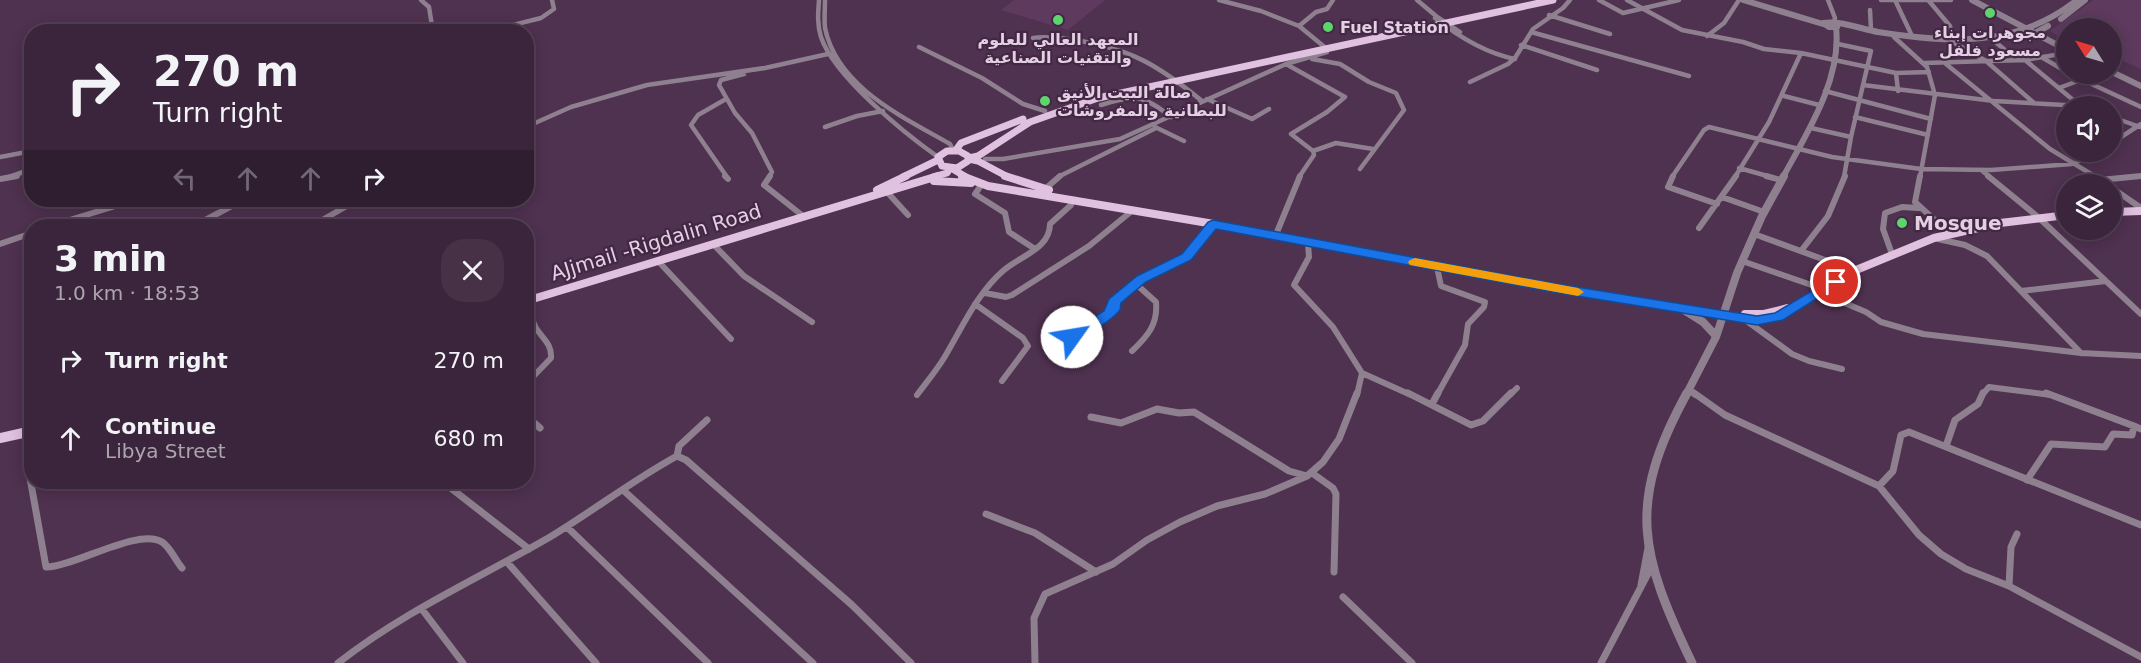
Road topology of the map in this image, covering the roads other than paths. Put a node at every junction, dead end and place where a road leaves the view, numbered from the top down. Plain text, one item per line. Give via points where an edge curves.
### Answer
1 (421, 0) edge
2 (552, 0) edge
3 (819, 0) edge
4 (825, 0) edge
5 (1219, 0) edge
6 (1333, 0) edge
7 (1417, 0) edge
8 (1539, 0) edge
9 (1553, 0) edge
10 (1570, 0) edge
11 (1599, 0) edge
12 (1627, 0) edge
13 (1679, 0) edge
14 (1741, 0) edge
15 (1749, 0) edge
16 (1828, 0) edge
17 (1881, 0) edge
18 (1952, 0) edge
19 (1974, 0) edge
20 (2077, 0) edge
21 (2085, 0) edge
22 (1895, 1) edge
23 (1929, 1) edge
24 (1641, 9) junction
25 (1870, 9) dead end
26 (1832, 10) junction
27 (1549, 15) junction
28 (1443, 21) junction
29 (1825, 23) junction
30 (431, 24) edge
31 (516, 24) edge
32 (1836, 25) junction
33 (1299, 26) junction
34 (1871, 30) junction
35 (2032, 31) junction
36 (1531, 32) junction
37 (1610, 34) dead end
38 (1707, 36) junction
39 (1912, 36) junction
40 (1894, 37) junction
41 (1033, 38) dead end
42 (1949, 40) junction
43 (1993, 40) junction
44 (1839, 42) junction
45 (2056, 44) edge
46 (1521, 45) junction
47 (919, 47) dead end
48 (1326, 48) junction
49 (1801, 52) junction
50 (828, 54) junction
51 (2056, 54) edge
52 (1307, 58) junction
53 (2043, 58) junction
54 (1515, 59) junction
55 (1835, 59) junction
56 (2018, 60) junction
57 (2025, 60) junction
58 (1986, 61) junction
59 (1924, 63) junction
60 (1286, 64) junction
61 (1946, 64) junction
62 (2056, 66) edge
63 (1866, 67) junction
64 (765, 68) junction
65 (1597, 70) dead end
66 (1929, 72) junction
67 (2122, 72) edge
68 (1896, 73) junction
69 (1689, 76) dead end
70 (2122, 77) edge
71 (1175, 79) junction
72 (2141, 81) edge
73 (1470, 82) dead end
74 (854, 83) junction
75 (2070, 84) edge
76 (2093, 84) edge
77 (1863, 85) junction
78 (2141, 86) edge
79 (2059, 88) junction
80 (1883, 89) junction
81 (1825, 91) junction
82 (1898, 91) junction
83 (1935, 95) junction
84 (1784, 96) junction
85 (2069, 96) edge
86 (726, 99) junction
87 (1858, 99) junction
88 (1204, 100) junction
89 (1994, 101) junction
90 (2034, 102) junction
91 (2056, 103) edge
92 (1879, 104) junction
93 (1101, 105) dead end
94 (1819, 105) junction
95 (2141, 107) edge
96 (1269, 109) dead end
97 (883, 111) junction
98 (1045, 111) junction
99 (1171, 117) junction
100 (1855, 117) junction
101 (1931, 119) junction
102 (2122, 120) edge
103 (534, 123) edge
104 (1155, 126) junction
105 (2140, 126) edge
106 (825, 127) dead end
107 (1810, 128) junction
108 (1928, 135) junction
109 (1851, 137) junction
110 (2122, 137) edge
111 (1759, 138) junction
112 (1184, 141) dead end
113 (992, 146) junction
114 (1373, 149) junction
115 (1799, 149) junction
116 (954, 150) junction
117 (1313, 151) junction
118 (24, 153) edge
119 (0, 157) edge
120 (938, 158) junction
121 (1849, 158) junction
122 (969, 159) junction
123 (985, 159) junction
124 (2077, 162) edge
125 (2072, 164) junction
126 (950, 168) junction
127 (1739, 168) junction
128 (1360, 169) dead end
129 (1922, 169) junction
130 (991, 170) junction
131 (1981, 170) junction
132 (24, 173) edge
133 (2089, 174) edge
134 (2141, 176) edge
135 (2122, 178) edge
136 (0, 179) edge
137 (728, 179) dead end
138 (1781, 180) junction
139 (923, 181) junction
140 (985, 185) junction
141 (1045, 189) junction
142 (887, 192) junction
143 (1062, 195) junction
144 (2122, 195) edge
145 (1722, 197) junction
146 (1071, 199) junction
147 (1717, 204) junction
148 (112, 207) edge
149 (220, 207) edge
150 (230, 207) edge
151 (345, 207) edge
152 (1919, 208) junction
153 (2141, 209) edge
154 (224, 210) junction
155 (1133, 210) junction
156 (2122, 211) edge
157 (1764, 212) junction
158 (800, 216) junction
159 (908, 216) dead end
160 (2056, 216) edge
161 (2038, 217) junction
162 (73, 219) edge
163 (208, 219) edge
164 (324, 219) edge
165 (1213, 224) junction
166 (1699, 228) dead end
167 (1277, 232) junction
168 (1754, 234) junction
169 (1950, 234) junction
170 (24, 236) edge
171 (1937, 239) junction
172 (1308, 243) junction
173 (0, 244) edge
174 (713, 244) junction
175 (1035, 249) junction
176 (1801, 251) junction
177 (1892, 254) junction
178 (658, 261) junction
179 (1742, 261) junction
180 (1437, 267) junction
181 (1855, 272) junction
182 (2106, 281) junction
183 (1136, 284) junction
184 (1823, 289) junction
185 (2020, 291) junction
186 (985, 293) junction
187 (534, 298) edge
188 (975, 304) junction
189 (1793, 308) junction
190 (1684, 310) junction
191 (1724, 313) junction
192 (2141, 314) edge
193 (1744, 319) junction
194 (534, 321) edge
195 (812, 322) dead end
196 (1716, 336) junction
197 (731, 339) dead end
198 (1055, 348) dead end
199 (1132, 351) dead end
200 (2081, 353) junction
201 (2141, 356) edge
202 (1842, 369) dead end
203 (1362, 373) junction
204 (534, 376) edge
205 (1002, 381) dead end
206 (1517, 388) dead end
207 (1689, 389) junction
208 (917, 395) dead end
209 (1432, 404) junction
210 (1091, 417) dead end
211 (707, 420) dead end
212 (534, 423) edge
213 (540, 428) dead end
214 (2137, 428) edge
215 (24, 432) edge
216 (0, 438) edge
217 (1946, 446) junction
218 (677, 456) junction
219 (1310, 474) junction
220 (2027, 480) junction
221 (1879, 486) junction
222 (31, 489) edge
223 (452, 489) edge
224 (623, 490) junction
225 (986, 514) dead end
226 (2141, 525) edge
227 (567, 526) junction
228 (2017, 534) dead end
229 (1649, 545) junction
230 (529, 549) junction
231 (507, 562) junction
232 (1652, 566) junction
233 (182, 568) dead end
234 (1096, 572) junction
235 (1334, 572) dead end
236 (1641, 585) junction
237 (2009, 586) junction
238 (1343, 597) dead end
239 (422, 609) junction
240 (2141, 657) edge
241 (1693, 662) edge
242 (338, 663) edge
243 (463, 663) edge
244 (596, 663) edge
245 (708, 663) edge
246 (813, 663) edge
247 (911, 663) edge
248 (1035, 663) edge
249 (1412, 663) edge
250 (1602, 663) edge

1 - 30 street via 429,7
2 - 31 street via 554,9 546,16
3 - 50 street via 819,26
4 - 74 street via 823,14 831,47
5 - 33 street
6 - 33 street via 1327,9 1316,12
7 - 28 street
8 - 28 main road
9 - 28 main road
10 - 27 street via 1567,6
11 - 24 street via 1623,13
12 - 24 street
13 - 24 street
14 - 29 street
14 - 38 street via 1724,23
15 - 29 street
16 - 26 street
17 - 22 street
18 - 23 street
19 - 35 street
20 - 35 street
21 - 35 street via 2072,12
22 - 23 street
22 - 39 street
23 - 42 street via 1950,26
24 - 38 street via 1682,30
25 - 34 street
26 - 29 street
26 - 32 street
27 - 36 street
27 - 37 street
28 - 48 main road
28 - 54 street via 1496,56
29 - 32 street
29 - 44 street
32 - 34 street
32 - 40 street
32 - 44 street
33 - 48 street
34 - 39 street
35 - 42 street
35 - 43 street
35 - 45 street
36 - 46 street
36 - 69 street
38 - 49 street via 1764,49
39 - 42 street
40 - 42 street
40 - 59 street
41 - 71 street via 1050,35 1101,42 1151,62
42 - 43 street
42 - 58 street
43 - 56 street
44 - 55 street
44 - 63 street via 1871,51
46 - 54 street
46 - 65 street
47 - 98 street via 982,78 1023,104
48 - 52 street via 1323,55
48 - 71 main road
49 - 55 street
49 - 84 street
50 - 64 street
50 - 74 street
51 - 53 street
52 - 60 street
52 - 114 street via 1340,64 1396,93 1404,110
53 - 57 street
53 - 62 street
54 - 73 street
55 - 63 street
55 - 81 street
56 - 57 street
56 - 58 street
57 - 79 street
58 - 61 street
58 - 90 street
59 - 61 street
59 - 66 street
60 - 88 street
60 - 117 street via 1345,97 1292,135
61 - 89 street
63 - 68 street
63 - 77 street
64 - 86 street via 719,81
64 - 103 street via 647,85 571,107
66 - 68 street
66 - 83 street
67 - 72 street
68 - 82 street
70 - 78 street
71 - 88 street
71 - 98 main road via 1097,94
71 - 113 main road via 1062,109 1030,122
74 - 97 street
74 - 116 street
75 - 79 street
76 - 95 street
77 - 80 street
77 - 87 street
79 - 85 street
80 - 82 street
80 - 92 street
81 - 87 street
81 - 94 street
82 - 83 street
83 - 89 street
83 - 101 street
84 - 94 street
84 - 111 street
86 - 137 street via 698,115 691,125
86 - 158 street via 752,133 772,172 764,185
87 - 92 street
87 - 100 street
88 - 96 street via 1252,119
88 - 99 street
89 - 90 street
89 - 125 street
90 - 91 street
92 - 101 street
93 - 99 street via 1141,96
94 - 107 street
97 - 106 street
97 - 120 street
98 - 116 main road via 961,143
99 - 104 street
100 - 108 street
100 - 109 street
101 - 108 street
102 - 105 street
104 - 112 street
104 - 123 street via 1111,142
104 - 141 street via 1063,173
105 - 110 street
107 - 109 street
107 - 115 street
108 - 129 street
109 - 121 street
111 - 115 street
111 - 127 street
111 - 147 street via 1709,127 1668,183 1674,190
113 - 122 main road
113 - 123 main road
114 - 117 street via 1340,141
114 - 128 street
115 - 121 street via 1832,158
115 - 138 street
116 - 120 main road
116 - 122 main road via 965,153
117 - 167 street via 1291,191
118 - 119 street
120 - 126 main road via 940,165
120 - 158 main road via 880,188
121 - 129 street
121 - 176 street via 1843,186 1821,227
122 - 126 main road via 963,166
122 - 130 main road
123 - 130 main road
124 - 125 street
125 - 131 street
125 - 133 street
126 - 139 main road via 947,173
126 - 140 main road
127 - 138 street
127 - 145 street
129 - 131 street
129 - 152 street via 1915,202
130 - 141 main road
131 - 161 street
132 - 136 street
134 - 135 street
138 - 157 street
139 - 140 main road
139 - 142 main road
140 - 143 main road
140 - 175 street via 975,194 1005,213 1007,231 1012,237
141 - 143 main road
142 - 158 main road
142 - 159 street
143 - 146 main road
143 - 167 main road
144 - 153 street
145 - 147 street
145 - 157 street
146 - 155 main road
146 - 175 street via 1071,205 1050,224 1045,242
147 - 166 street
148 - 162 street
149 - 154 street
150 - 154 street
151 - 164 street
152 - 169 street
152 - 177 street via 1902,207 1885,213 1886,240
153 - 156 main road
154 - 163 street
155 - 165 main road
155 - 186 street via 1089,246 1012,295
157 - 168 street
158 - 174 main road, AJjmail -Rigdalin Road
160 - 161 main road
161 - 169 main road
161 - 182 street
165 - 172 main road
165 - 183 street via 1186,257
167 - 191 main road
168 - 176 street
168 - 179 street
169 - 171 main road
170 - 173 street
171 - 177 main road
171 - 185 street via 1965,245 1987,256
172 - 180 main road
172 - 203 street via 1309,257 1294,285 1334,327
174 - 178 main road, AJjmail -Rigdalin Road
174 - 195 street via 744,276
175 - 186 street via 1003,271
176 - 181 street
177 - 181 main road
178 - 187 main road, AJjmail -Rigdalin Road
178 - 197 street
179 - 184 street
179 - 191 street
180 - 190 main road
180 - 209 street via 1441,286 1485,302 1468,324 1465,345
181 - 184 main road
182 - 185 street
182 - 192 street
183 - 198 street via 1114,302 1114,310 1109,314
183 - 199 street via 1156,302 1158,319 1150,334
184 - 189 main road
184 - 200 street via 1828,296 1881,322 1909,331
185 - 200 street
186 - 188 street
188 - 205 street via 1028,345
188 - 208 street via 943,360
189 - 191 main road via 1755,314
189 - 193 main road via 1769,320
190 - 191 main road
190 - 196 street
191 - 193 main road
191 - 196 street
193 - 202 street via 1806,360
194 - 204 street via 552,353
196 - 207 street
200 - 201 street
203 - 209 street
203 - 219 street via 1339,439
206 - 209 street via 1483,422 1475,425 1461,422
207 - 221 street via 1725,415
207 - 229 street via 1651,470 1646,507
210 - 219 street via 1121,423 1157,409 1194,412 1289,471
211 - 218 street via 679,447
212 - 213 street
214 - 217 street via 2045,393 1989,387 1975,407 1955,420
214 - 220 street via 2132,435 2113,434 2105,447 2051,444
215 - 216 main road
217 - 220 street
217 - 221 street via 1904,432 1893,475
218 - 224 street
218 - 247 street via 852,605
219 - 234 street via 1266,494 1217,506 1180,522
219 - 235 street via 1336,494
220 - 226 street
221 - 237 street via 1909,523 1954,565
222 - 233 street via 46,567 57,567 114,545 149,539 162,542
223 - 230 street
224 - 227 street
224 - 246 street
225 - 234 street via 1035,533
227 - 230 street
227 - 245 street via 661,613
228 - 237 street via 2011,547
229 - 232 street
229 - 236 street
230 - 231 street
231 - 239 street
231 - 244 street
232 - 236 street
232 - 241 street via 1669,614
234 - 248 street via 1042,598 1033,632
236 - 250 street
237 - 240 street
238 - 249 street
239 - 242 street
239 - 243 street

